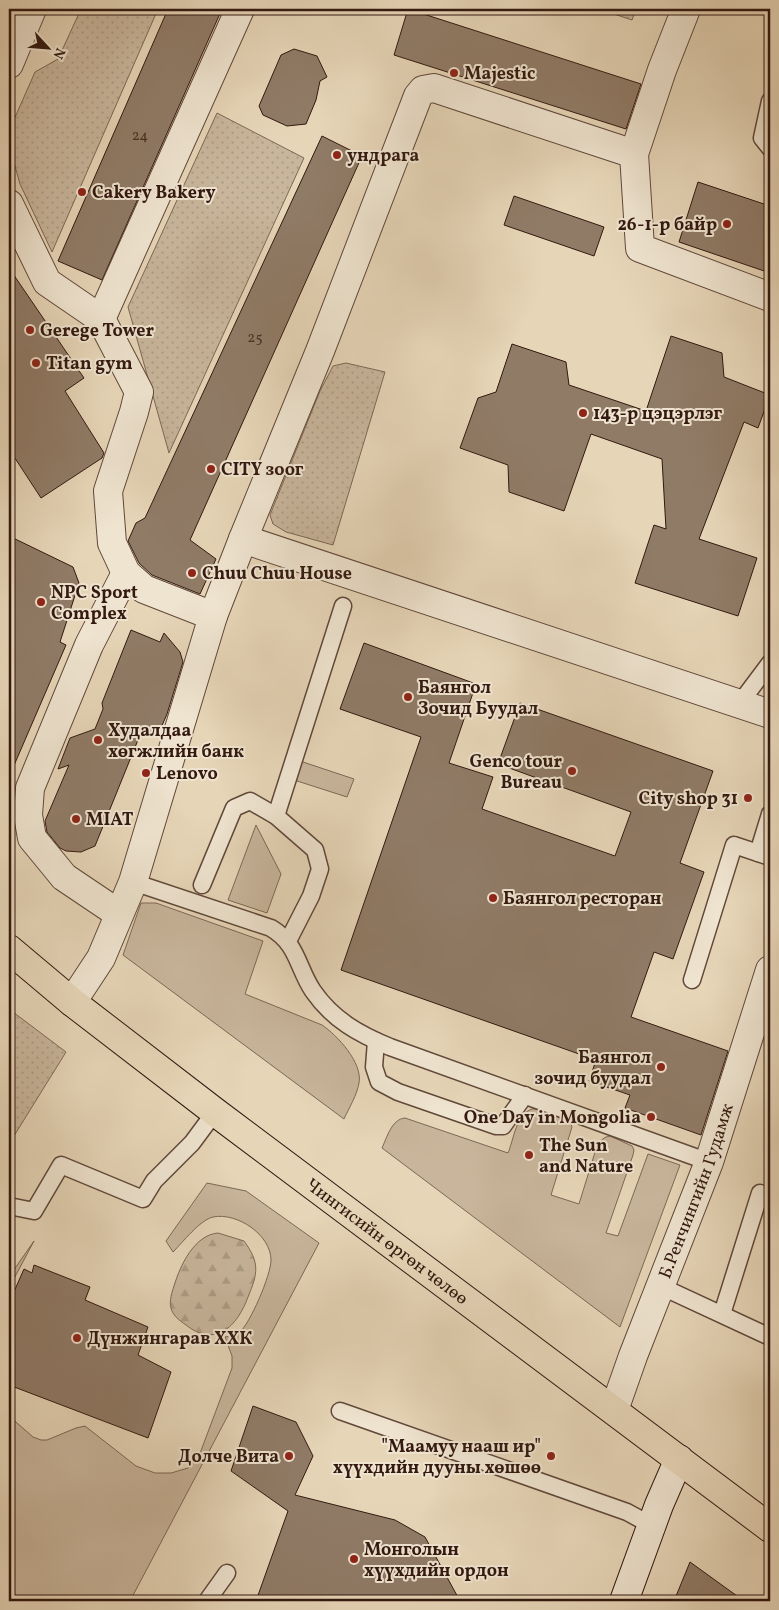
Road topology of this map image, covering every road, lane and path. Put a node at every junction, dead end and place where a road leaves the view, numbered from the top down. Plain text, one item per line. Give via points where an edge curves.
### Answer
1 (32, 9) edge
2 (240, 9) edge
3 (686, 9) edge
4 (9, 64) edge
5 (770, 101) edge
6 (770, 148) edge
7 (634, 154) junction
8 (9, 204) edge
9 (770, 297) edge
10 (101, 319) junction
11 (243, 538) junction
12 (126, 573) junction
13 (343, 606) dead end
14 (213, 616) junction
15 (770, 663) edge
16 (740, 703) junction
17 (770, 714) edge
18 (770, 814) edge
19 (276, 816) junction
20 (764, 855) edge
21 (133, 882) junction
22 (202, 885) dead end
23 (119, 914) junction
24 (288, 941) junction
25 (9, 949) edge
26 (770, 970) edge
27 (692, 980) dead end
28 (72, 1002) junction
29 (376, 1041) junction
30 (525, 1095) junction
31 (215, 1112) junction
32 (709, 1162) junction
33 (760, 1193) dead end
34 (9, 1206) edge
35 (660, 1286) junction
36 (722, 1314) junction
37 (770, 1337) edge
38 (614, 1410) junction
39 (340, 1411) dead end
40 (679, 1459) junction
41 (651, 1525) junction
42 (770, 1528) edge
43 (227, 1572) dead end
44 (207, 1601) edge
45 (624, 1601) edge

1 - 4 street
2 - 10 street
3 - 7 street
5 - 6 lane via 762,138
7 - 9 street via 640,248
7 - 11 street via 434,88 420,93
8 - 10 street via 46,282
10 - 12 street via 139,392 108,491 112,543
11 - 14 street
11 - 16 street
12 - 14 street via 144,589
12 - 23 street via 89,645 30,788 28,815 32,838 64,877
13 - 19 lane
14 - 21 street
15 - 16 lane
16 - 17 street
18 - 20 lane
19 - 22 lane via 250,801 234,808
19 - 24 lane via 316,850 320,869 311,896
20 - 27 lane via 734,845
21 - 23 street
21 - 24 lane via 271,928
23 - 28 street via 101,958
24 - 29 lane via 309,985 324,1005 362,1035
25 - 28 highway, Чингисийн өргөн чөлөө
26 - 32 street, Б.Ренчингийн Гудамж
28 - 31 highway, Чингисийн өргөн чөлөө
29 - 30 lane
29 - 30 lane via 374,1068 379,1082 398,1092 496,1126 503,1126
30 - 32 lane
31 - 34 lane via 143,1198 61,1165 34,1211
31 - 38 highway, Чингисийн өргөн чөлөө
32 - 35 street, Б.Ренчингийн Гудамж
33 - 36 lane
35 - 36 lane
35 - 38 street, Б.Ренчингийн Гудамж
36 - 37 lane
38 - 40 highway, Чингисийн өргөн чөлөө
39 - 41 lane via 627,1512
40 - 41 street
40 - 42 highway, Чингисийн өргөн чөлөө
41 - 45 street
43 - 44 lane

